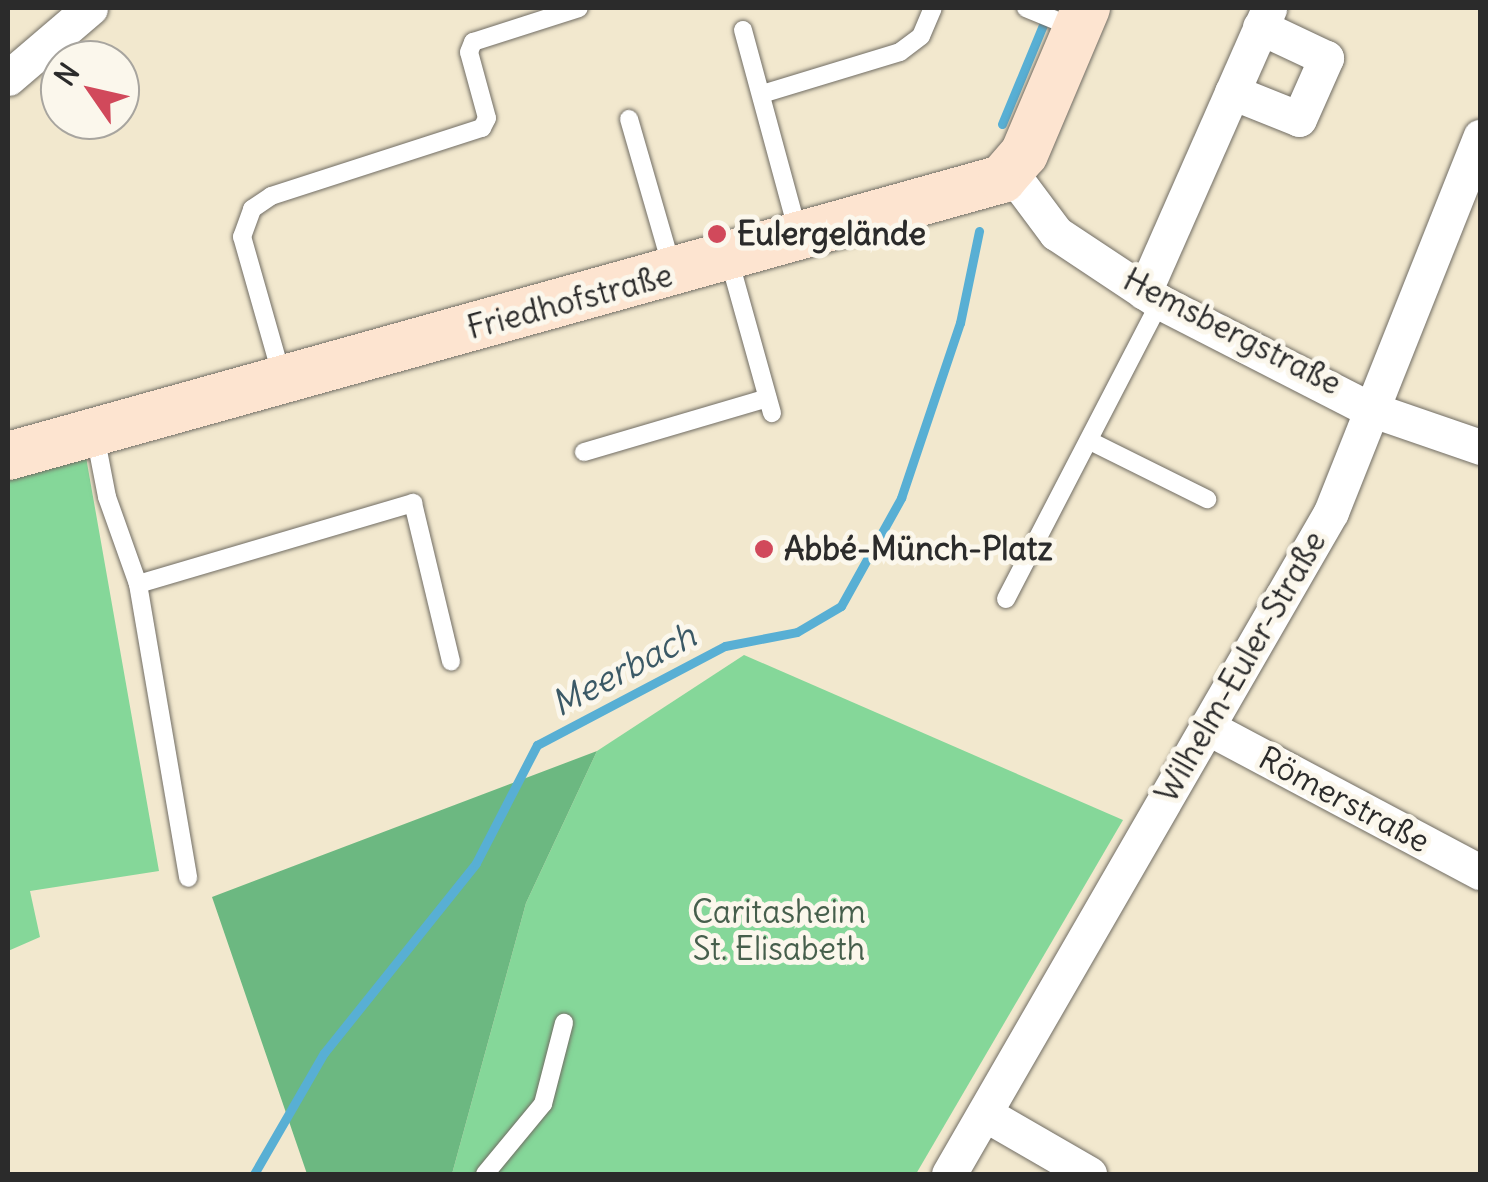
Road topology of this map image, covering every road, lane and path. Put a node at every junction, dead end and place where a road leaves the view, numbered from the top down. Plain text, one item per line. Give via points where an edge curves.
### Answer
1 (90, 8) edge
2 (579, 8) edge
3 (933, 8) edge
4 (1058, 16) edge
5 (1264, 17) edge
6 (743, 30) dead end
7 (8, 78) edge
8 (1232, 92) junction
9 (762, 94) junction
10 (629, 119) dead end
11 (1480, 137) edge
12 (1012, 174) junction
13 (800, 236) junction
14 (730, 259) junction
15 (673, 274) junction
16 (1152, 297) junction
17 (284, 381) junction
18 (1368, 408) junction
19 (95, 434) junction
20 (1090, 441) junction
21 (1480, 448) edge
22 (584, 452) dead end
23 (8, 456) edge
24 (1207, 499) dead end
25 (138, 584) junction
26 (1006, 599) dead end
27 (451, 661) dead end
28 (1208, 727) junction
29 (1480, 872) edge
30 (188, 878) dead end
31 (564, 1024) dead end
32 (987, 1114) junction
33 (484, 1174) edge
34 (949, 1174) edge
35 (1089, 1174) edge

1 - 7 street
2 - 17 lane via 473,42 469,52 488,118 482,128 272,196 252,209 242,237
3 - 9 lane via 921,36 900,52
4 - 12 street
5 - 8 street
5 - 8 street via 1326,58 1299,119
6 - 9 lane
8 - 16 street
9 - 13 lane
10 - 15 lane
11 - 18 street, Wilhelm-Euler-Straße
12 - 13 street, Friedhofstraße
12 - 16 street, Hemsbergstraße via 1056,234
13 - 14 street, Friedhofstraße
14 - 15 street, Friedhofstraße
14 - 22 lane via 769,406
15 - 17 street, Friedhofstraße
16 - 18 street, Hemsbergstraße
16 - 20 lane
17 - 19 street, Friedhofstraße
18 - 21 street, Hemsbergstraße
18 - 28 street, Wilhelm-Euler-Straße via 1364,440 1331,512
19 - 23 street, Friedhofstraße
19 - 25 lane via 107,497
20 - 24 lane
20 - 26 lane
25 - 27 lane via 414,503
25 - 30 lane
28 - 29 street, Römerstraße
28 - 32 street, Wilhelm-Euler-Straße
31 - 33 lane via 543,1104
32 - 34 street, Wilhelm-Euler-Straße
32 - 35 street

